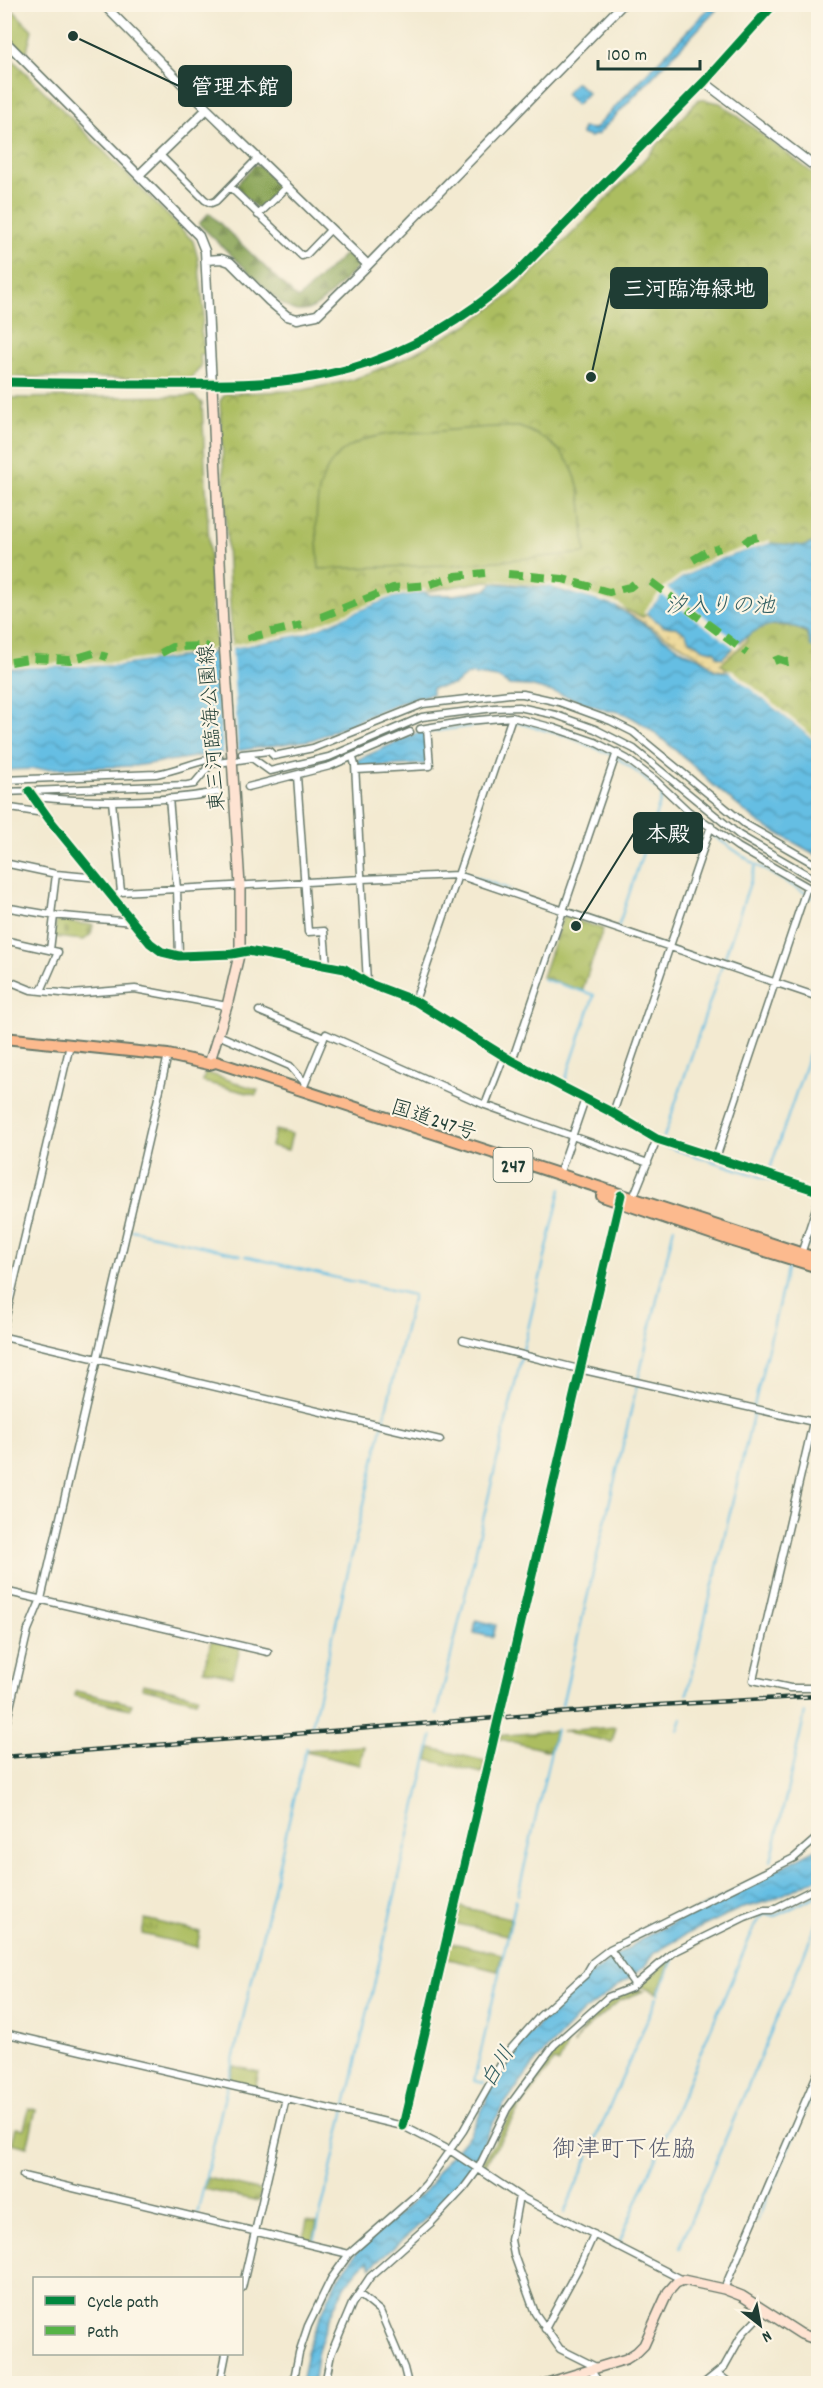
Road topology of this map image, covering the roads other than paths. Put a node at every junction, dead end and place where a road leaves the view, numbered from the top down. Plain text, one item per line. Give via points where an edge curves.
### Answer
1 (104, 4) edge
2 (623, 4) edge
3 (774, 4) edge
4 (4, 40) edge
5 (704, 82) junction
6 (207, 109) junction
7 (160, 155) junction
8 (258, 158) junction
9 (819, 169) edge
10 (140, 174) junction
11 (230, 187) junction
12 (287, 187) junction
13 (258, 215) junction
14 (331, 229) junction
15 (206, 260) junction
16 (368, 265) junction
17 (4, 382) edge
18 (212, 386) junction
19 (512, 717) junction
20 (428, 728) junction
21 (420, 729) dead end
22 (410, 732) dead end
23 (617, 752) junction
24 (242, 754) tunnel mouth
25 (219, 757) tunnel mouth
26 (353, 758) junction
27 (232, 759) junction
28 (356, 770) junction
29 (297, 776) junction
30 (4, 780) edge
31 (248, 787) dead end
32 (29, 790) junction
33 (4, 792) edge
34 (219, 792) dead end
35 (34, 797) junction
36 (170, 798) junction
37 (112, 801) junction
38 (7, 807) edge
39 (43, 811) junction
40 (711, 826) junction
41 (4, 827) edge
42 (4, 863) edge
43 (819, 866) edge
44 (56, 874) junction
45 (458, 875) junction
46 (99, 878) junction
47 (362, 879) junction
48 (819, 881) edge
49 (304, 882) junction
50 (240, 886) junction
51 (807, 887) junction
52 (177, 889) junction
53 (121, 892) junction
54 (819, 893) edge
55 (113, 896) junction
56 (4, 907) edge
57 (563, 911) junction
58 (53, 915) junction
59 (133, 922) junction
60 (4, 940) edge
61 (669, 947) junction
62 (50, 950) junction
63 (240, 951) junction
64 (179, 956) junction
65 (327, 966) junction
66 (4, 979) edge
67 (775, 982) junction
68 (367, 983) junction
69 (41, 991) junction
70 (819, 997) edge
71 (415, 1001) junction
72 (228, 1006) junction
73 (259, 1011) dead end
74 (218, 1035) junction
75 (4, 1038) edge
76 (324, 1038) junction
77 (70, 1045) junction
78 (168, 1055) junction
79 (504, 1056) junction
80 (512, 1061) junction
81 (209, 1064) junction
82 (304, 1088) junction
83 (585, 1098) junction
84 (485, 1105) junction
85 (613, 1113) junction
86 (572, 1137) junction
87 (657, 1138) junction
88 (716, 1158) junction
89 (648, 1163) junction
90 (561, 1169) dead end
91 (819, 1191) edge
92 (621, 1198) junction
93 (633, 1198) junction
94 (819, 1202) edge
95 (801, 1254) junction
96 (819, 1259) edge
97 (819, 1267) edge
98 (4, 1325) edge
99 (4, 1337) edge
100 (463, 1340) dead end
101 (98, 1359) junction
102 (579, 1369) junction
103 (819, 1401) edge
104 (816, 1422) edge
105 (440, 1440) dead end
106 (4, 1591) edge
107 (41, 1599) junction
108 (268, 1652) dead end
109 (819, 1688) edge
110 (4, 1733) edge
111 (819, 1837) edge
112 (819, 1887) edge
113 (610, 1949) junction
114 (634, 1984) junction
115 (4, 2033) edge
116 (819, 2072) edge
117 (286, 2098) junction
118 (403, 2126) junction
119 (451, 2151) junction
120 (476, 2168) junction
121 (23, 2176) dead end
122 (519, 2196) junction
123 (255, 2231) junction
124 (594, 2234) junction
125 (349, 2254) junction
126 (683, 2280) junction
127 (243, 2284) edge
128 (724, 2289) junction
129 (359, 2294) junction
130 (764, 2311) junction
131 (544, 2329) junction
132 (819, 2340) edge
133 (226, 2355) edge
134 (593, 2368) junction
135 (718, 2374) junction
136 (220, 2384) edge
137 (293, 2384) edge
138 (325, 2384) edge
139 (408, 2384) edge
140 (544, 2384) edge
141 (600, 2384) edge
142 (703, 2384) edge
143 (731, 2384) edge

1 - 6 street
2 - 16 street
3 - 5 street
4 - 10 street
5 - 9 street
5 - 18 street via 529,262 498,290 446,326 387,356 350,369 283,381
6 - 7 street
6 - 8 street
7 - 10 street
7 - 11 street via 209,202 216,201
8 - 11 street
8 - 12 street
10 - 15 street via 196,231
11 - 13 street
12 - 13 street
12 - 14 street
13 - 14 street via 302,256
14 - 16 street
15 - 16 street via 226,260 279,310 297,319 321,312
15 - 18 street
17 - 18 street
18 - 27 main road, 東三河臨海公園線, bridge
19 - 20 street
19 - 23 street
19 - 45 street
20 - 21 street
20 - 28 street via 430,766
22 - 26 street
23 - 40 street
23 - 57 street
24 - 43 street via 269,751 274,756 313,748 423,704 510,694 540,697 633,732 745,824
25 - 30 street via 156,774
26 - 28 street
26 - 29 street
27 - 32 street via 211,764 194,784
27 - 48 street via 252,758 270,771 330,757 422,717 501,707 541,711 622,741 739,835
27 - 50 main road, 東三河臨海公園線
28 - 47 street
29 - 31 street
29 - 49 street
32 - 33 street
32 - 35 street
34 - 36 street
35 - 37 street
35 - 39 street
36 - 37 street
36 - 52 street
37 - 53 street
38 - 39 street
38 - 41 street
39 - 46 street
40 - 51 street via 738,848
40 - 61 street
42 - 44 street
44 - 46 street
44 - 58 street
45 - 47 street
45 - 57 street
45 - 71 street
46 - 55 street
47 - 49 street
47 - 68 street
49 - 50 street
49 - 65 street via 308,932 324,931
50 - 52 street
50 - 63 main road, 東三河臨海公園線
51 - 54 street
51 - 67 street
52 - 53 street
52 - 64 street
53 - 55 street
55 - 59 street
56 - 58 street
57 - 61 street
57 - 80 street
58 - 59 street
58 - 62 street
59 - 64 street via 162,952
60 - 62 street
61 - 67 street
61 - 85 street
62 - 69 street via 58,952
63 - 64 street
63 - 65 street
63 - 72 main road, 東三河臨海公園線
65 - 68 street via 352,972
66 - 69 street
67 - 70 street
67 - 88 street
68 - 71 street
69 - 72 street via 71,994 135,989
71 - 79 street
72 - 74 main road, 東三河臨海公園線
73 - 76 street
74 - 81 main road, 東三河臨海公園線
74 - 82 street via 290,1066
75 - 77 highway, 国道247号 / 247
76 - 82 street
76 - 84 street via 326,1034
77 - 78 highway, 国道247号 / 247
77 - 98 street
78 - 81 highway, 国道247号 / 247
78 - 101 street
79 - 80 street
79 - 84 street
80 - 83 street
81 - 82 highway, 国道247号 / 247 via 216,1062
81 - 92 highway, 国道247号 / 247 via 280,1091
82 - 92 highway, 国道247号 / 247
83 - 85 street
83 - 86 street
84 - 86 street
85 - 87 street
86 - 89 street
86 - 90 street
87 - 88 street
87 - 89 street
88 - 91 street
89 - 93 street
92 - 93 highway, 国道247号 / 247
92 - 97 highway, 国道247号 / 247
92 - 102 street
93 - 95 highway, 国道247号 / 247
94 - 95 street
95 - 96 highway, 国道247号 / 247
99 - 101 street
100 - 102 street
101 - 105 street
101 - 107 street
102 - 104 street
102 - 118 street
103 - 104 street
104 - 109 street via 753,1680 790,1688
106 - 107 street
107 - 108 street
107 - 110 street via 28,1630
111 - 113 street via 794,1858
112 - 114 street via 674,1952
113 - 114 street
113 - 119 street via 513,2046
114 - 120 street via 621,1994 608,1997 554,2044 507,2109
115 - 117 street
116 - 128 street
117 - 118 street
117 - 123 street
118 - 119 street
119 - 120 street
119 - 125 street via 414,2197
120 - 122 street
120 - 129 street via 448,2206 382,2265
121 - 123 street
122 - 124 street
122 - 131 street via 511,2240
123 - 125 street
123 - 127 street
124 - 126 street
124 - 131 street
125 - 137 street via 311,2319
126 - 128 main road
126 - 134 main road via 668,2292 644,2345 637,2352
128 - 130 main road
129 - 138 street via 340,2328
129 - 139 street via 380,2311
130 - 132 main road via 801,2334
130 - 135 street via 743,2333
131 - 134 street via 560,2349
133 - 136 street
134 - 140 main road
134 - 141 street
135 - 142 street
135 - 143 street

